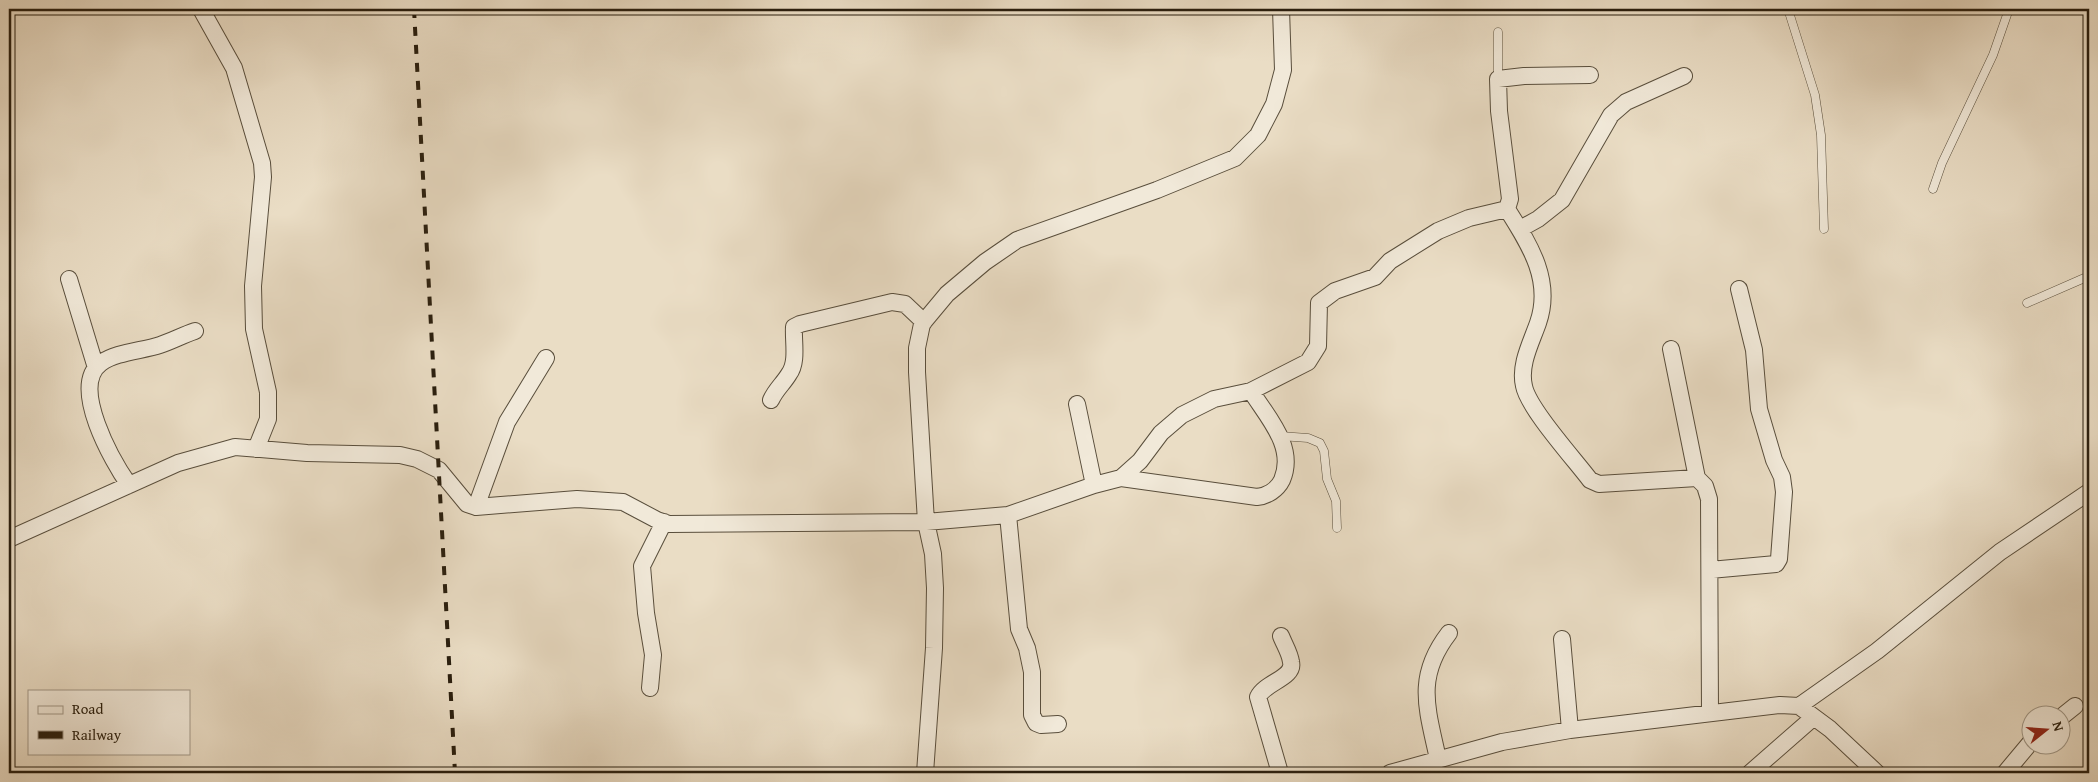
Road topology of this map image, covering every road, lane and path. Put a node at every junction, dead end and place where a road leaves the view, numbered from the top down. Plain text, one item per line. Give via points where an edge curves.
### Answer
1 (201, 9) edge
2 (1281, 9) edge
3 (1788, 9) edge
4 (2008, 9) edge
5 (1498, 32) dead end
6 (1590, 75) dead end
7 (1684, 76) dead end
8 (1498, 79) junction
9 (1933, 189) dead end
10 (1507, 209) junction
11 (1520, 229) junction
12 (1824, 229) dead end
13 (2089, 276) edge
14 (69, 278) dead end
15 (1739, 289) dead end
16 (2027, 303) dead end
17 (924, 322) junction
18 (196, 331) dead end
19 (1671, 349) dead end
20 (546, 358) dead end
21 (96, 368) junction
22 (1251, 391) junction
23 (771, 400) dead end
24 (1077, 404) dead end
25 (1280, 436) junction
26 (256, 448) junction
27 (1121, 478) junction
28 (1697, 478) junction
29 (129, 485) junction
30 (1094, 485) junction
31 (2089, 492) edge
32 (476, 507) junction
33 (1008, 515) junction
34 (664, 522) junction
35 (926, 522) junction
36 (1337, 528) dead end
37 (9, 539) edge
38 (1710, 570) junction
39 (1449, 633) dead end
40 (1280, 636) dead end
41 (1562, 639) dead end
42 (650, 688) dead end
43 (1799, 706) junction
44 (2075, 706) dead end
45 (2070, 710) edge
46 (1710, 712) junction
47 (1814, 717) junction
48 (1058, 724) dead end
49 (1570, 730) junction
50 (2021, 754) edge
51 (1438, 758) junction
52 (925, 773) edge
53 (1280, 773) edge
54 (1390, 773) edge
55 (1750, 773) edge
56 (1877, 773) edge
57 (2005, 773) edge

1 - 26 street via 234,68 262,163 253,286 254,329 268,392 268,419
2 - 17 street via 1283,70 1274,104 1258,135 1235,158 1017,240 947,294
3 - 12 lane via 1815,95 1821,135
4 - 9 lane via 1994,55 1942,163
5 - 8 lane
6 - 8 street
7 - 11 street via 1626,102 1611,115 1562,200
8 - 10 street via 1510,199
10 - 11 street
10 - 22 street via 1468,218 1438,231 1390,261 1375,277 1335,291 1319,303 1318,346 1308,362
11 - 28 street via 1538,261 1542,290 1539,320 1522,371 1524,387 1532,405 1590,480 1599,484
13 - 16 lane
14 - 21 street
15 - 38 street via 1754,350 1759,409 1782,477 1784,492 1779,559 1776,564
17 - 23 street via 905,304 892,302 794,327 794,364
17 - 35 street via 917,348
18 - 21 street via 112,358
19 - 28 street
20 - 32 street via 507,422
21 - 29 street via 90,384 94,414 108,450
22 - 25 street
22 - 27 street via 1214,398 1182,415 1161,433 1140,461
24 - 30 street
25 - 27 street via 1287,459 1285,471 1280,483 1265,496
25 - 36 lane via 1308,438 1320,443 1327,479 1336,502
26 - 29 street via 210,452
26 - 32 street via 307,453 400,455 416,459 439,470 467,504
27 - 30 street
28 - 38 street via 1705,486 1709,499
29 - 37 street
30 - 33 street
31 - 43 street via 2000,552 1877,651
32 - 34 street via 577,499 624,502
33 - 35 street
33 - 48 street via 1019,629 1032,672 1032,715 1040,725
34 - 35 street
34 - 42 street via 642,566 653,655
35 - 52 street via 934,554 935,588
38 - 46 street
39 - 51 street via 1436,650 1427,680 1426,696
40 - 53 street via 1292,663 1290,670 1262,689 1258,697
41 - 49 street
43 - 46 street
43 - 47 street
44 - 45 street
46 - 49 street
47 - 55 street
47 - 56 street
49 - 51 street
50 - 57 street
51 - 54 street

